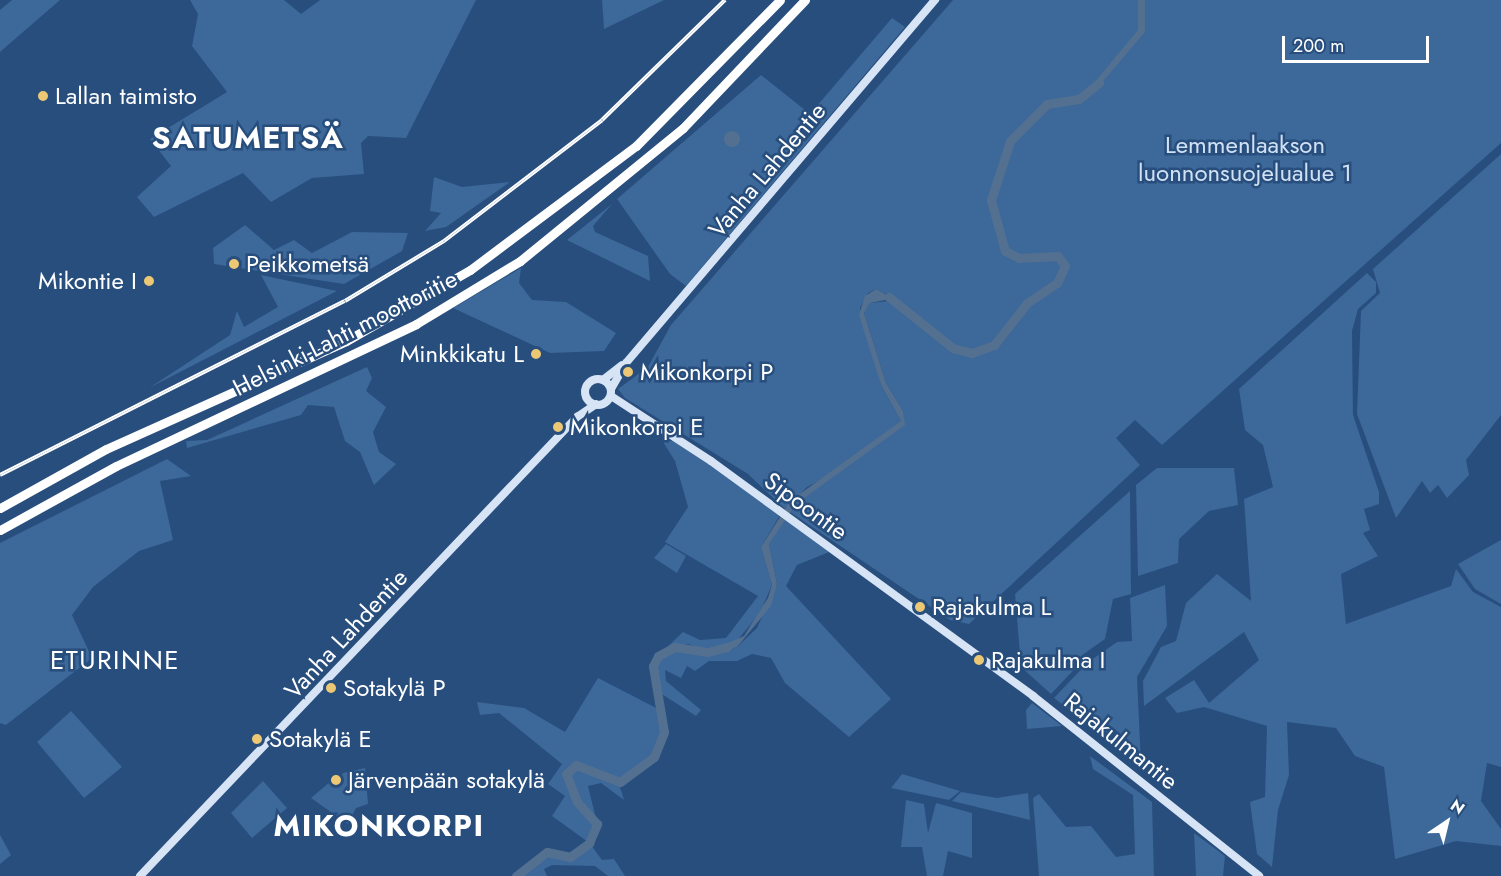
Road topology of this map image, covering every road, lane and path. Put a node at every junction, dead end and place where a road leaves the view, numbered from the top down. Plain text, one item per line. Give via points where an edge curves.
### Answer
1 (780, 0) edge
2 (805, 0) edge
3 (934, 0) edge
4 (626, 363) junction
5 (603, 380) junction
6 (611, 392) junction
7 (587, 397) junction
8 (599, 404) junction
9 (630, 411) junction
10 (577, 417) junction
11 (0, 508) edge
12 (0, 530) edge
13 (956, 639) joint
14 (140, 876) edge
15 (1259, 876) edge

1 - 11 highway, Helsinki-Lahti moottoritie via 636,146 533,227 422,300 152,429
2 - 12 highway, Helsinki-Lahti moottoritie via 750,64 649,159 520,261 416,324 162,445
3 - 4 main road, Vanha Lahdentie
4 - 5 main road, Vanha Lahdentie
4 - 6 main road, Vanha Lahdentie
5 - 6 main road
5 - 7 main road via 588,384
6 - 8 main road
6 - 9 main road, Sipoontie
7 - 8 main road
7 - 10 main road, Vanha Lahdentie
8 - 9 main road, Sipoontie
8 - 10 main road, Vanha Lahdentie
9 - 13 main road, Sipoontie via 771,505
10 - 14 main road, Vanha Lahdentie
13 - 15 main road, Rajakulmantie

